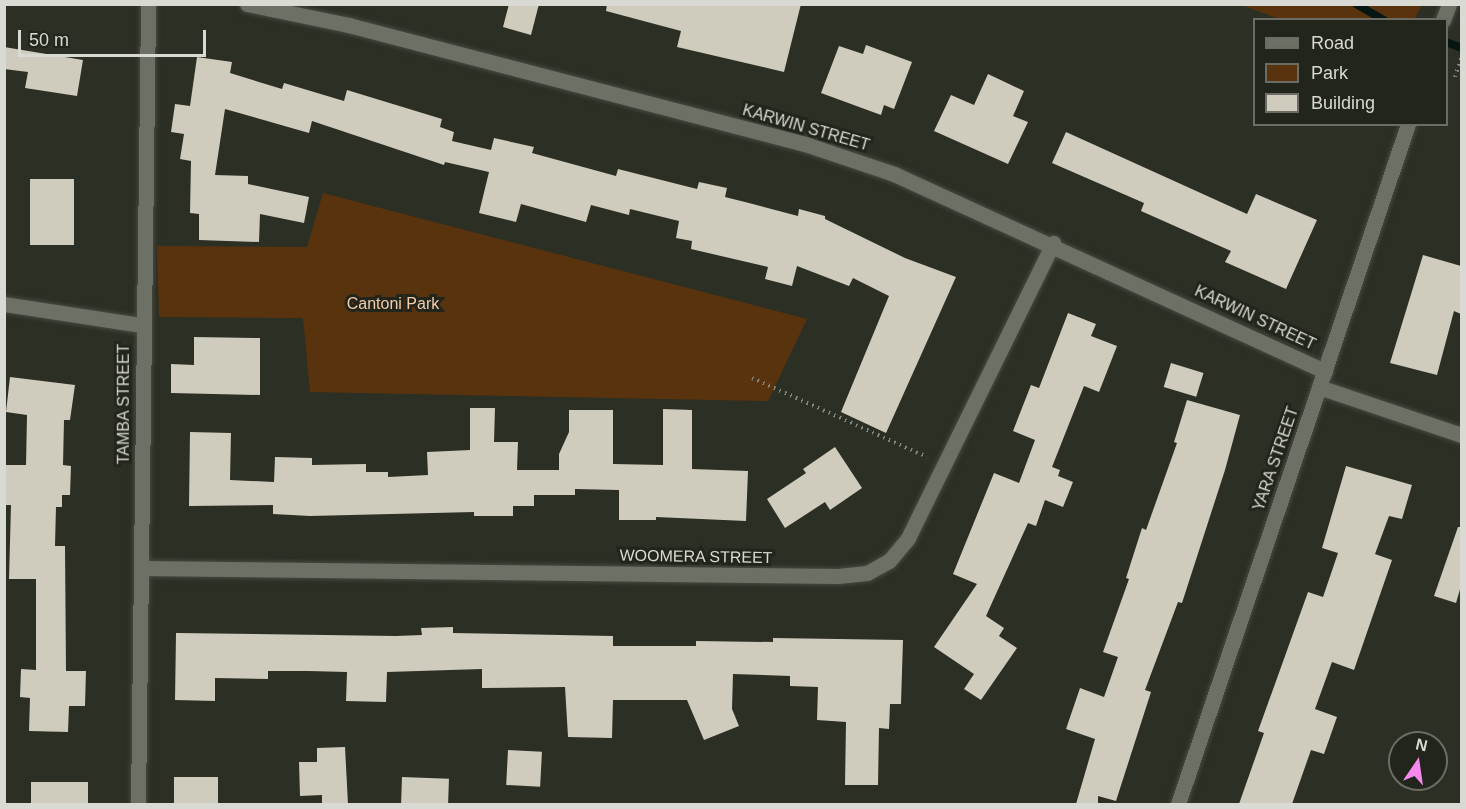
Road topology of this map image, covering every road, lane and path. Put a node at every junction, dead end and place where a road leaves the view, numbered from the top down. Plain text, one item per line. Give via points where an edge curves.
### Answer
1 (148, 4) edge
2 (247, 4) edge
3 (1461, 56) edge
4 (1455, 76) dead end
5 (1407, 126) edge
6 (1053, 243) junction
7 (4, 304) edge
8 (142, 325) junction
9 (1325, 371) junction
10 (752, 378) dead end
11 (1319, 387) junction
12 (1461, 435) edge
13 (944, 465) junction
14 (141, 568) junction
15 (138, 804) edge
16 (1178, 804) edge

1 - 8 street, TAMBA STREET
2 - 6 street, KARWIN STREET via 348,25 808,145 894,174
3 - 4 path
5 - 9 street, YARA STREET
6 - 9 street, KARWIN STREET
6 - 13 street, WOOMERA STREET
7 - 8 street
8 - 14 street, TAMBA STREET
9 - 11 street, YARA STREET
10 - 13 path
11 - 12 street
11 - 16 street, YARA STREET
13 - 14 street, WOOMERA STREET via 908,538 889,561 867,573 838,576
14 - 15 street, TAMBA STREET

